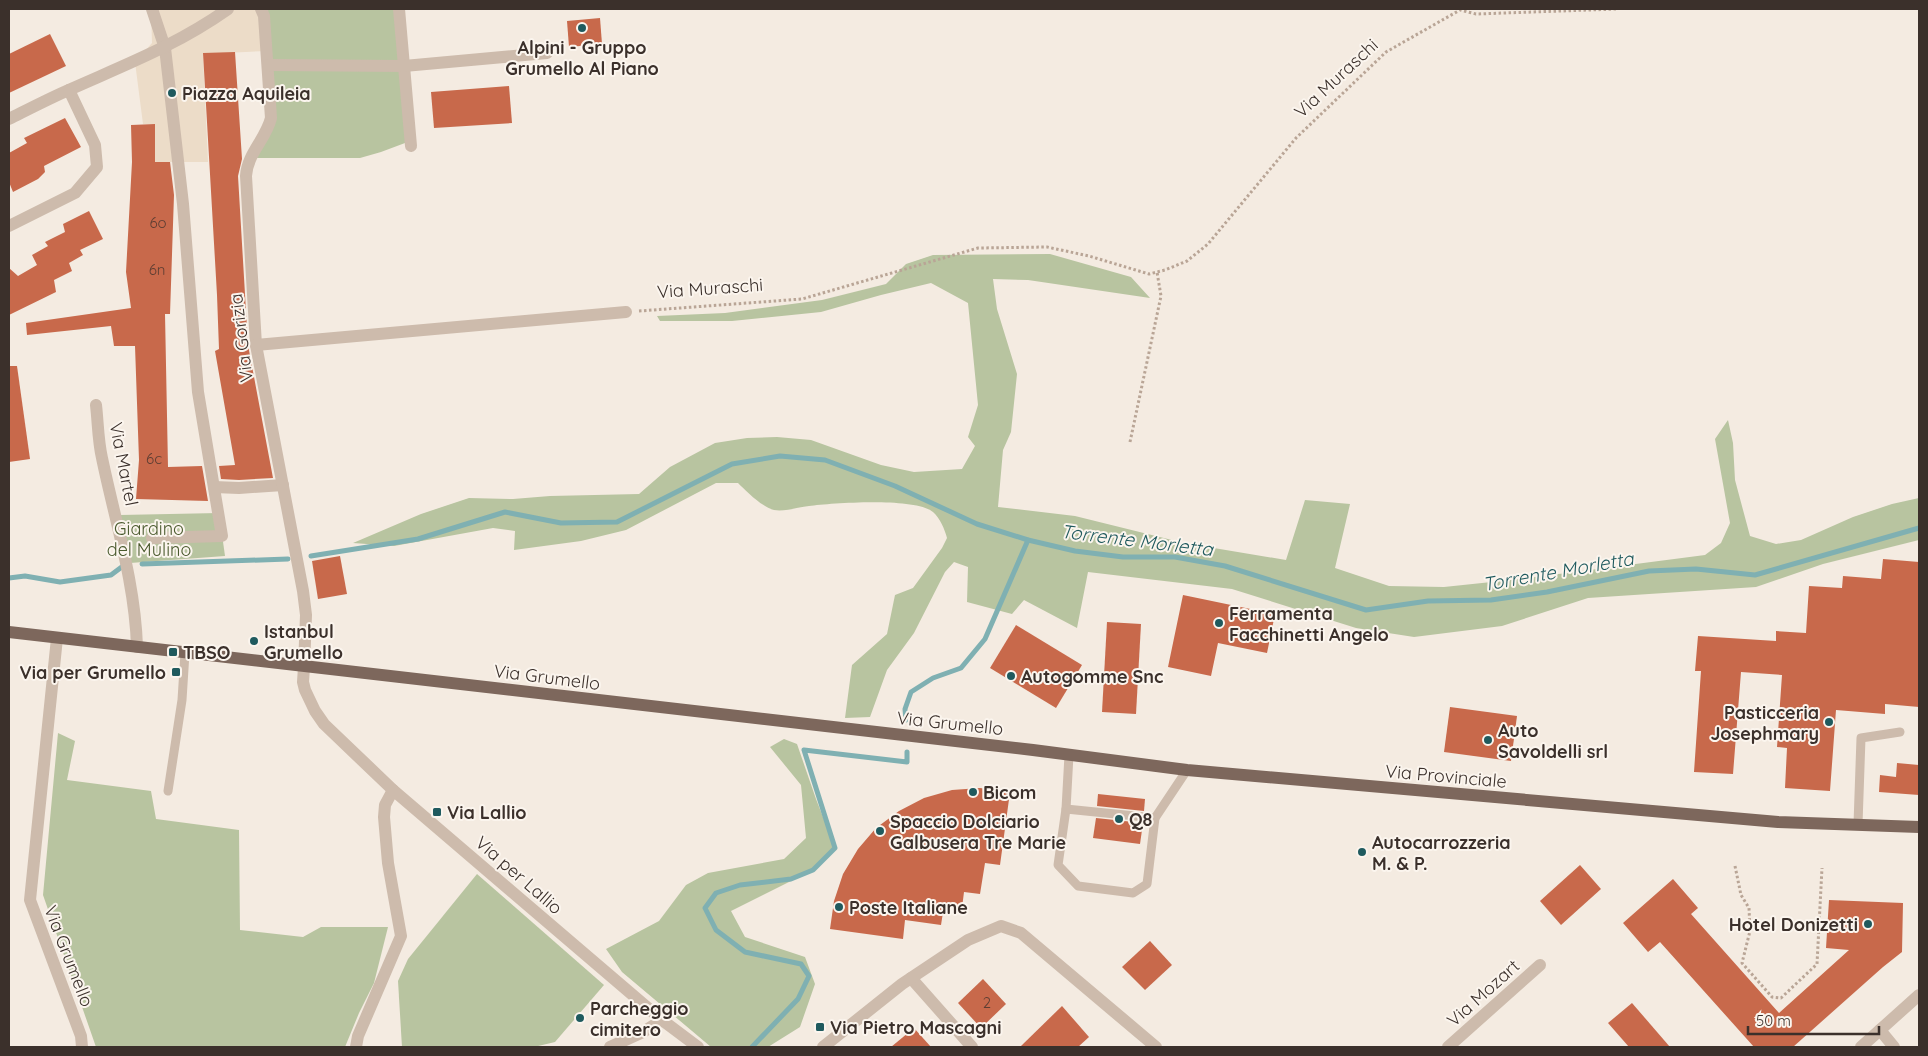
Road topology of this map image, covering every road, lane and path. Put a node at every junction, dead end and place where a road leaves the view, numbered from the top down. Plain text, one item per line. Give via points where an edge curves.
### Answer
1 (152, 9) edge
2 (228, 9) edge
3 (261, 9) edge
4 (400, 9) edge
5 (1460, 9) edge
6 (1617, 9) edge
7 (165, 48) junction
8 (547, 53) dead end
9 (268, 65) junction
10 (404, 66) junction
11 (68, 90) junction
12 (9, 119) edge
13 (411, 146) dead end
14 (9, 226) edge
15 (1157, 272) junction
16 (626, 312) joint
17 (256, 346) junction
18 (96, 405) dead end
19 (1130, 442) dead end
20 (283, 485) junction
21 (214, 487) junction
22 (152, 538) dead end
23 (9, 632) edge
24 (57, 638) junction
25 (137, 647) junction
26 (185, 653) junction
27 (304, 667) junction
28 (1900, 732) dead end
29 (1033, 750) joint
30 (1070, 755) junction
31 (1188, 770) junction
32 (168, 790) dead end
33 (393, 790) junction
34 (1066, 809) junction
35 (1154, 818) junction
36 (1858, 824) junction
37 (1919, 827) edge
38 (1735, 866) dead end
39 (1822, 868) dead end
40 (1540, 965) dead end
41 (911, 978) junction
42 (1919, 995) edge
43 (662, 1020) junction
44 (1880, 1030) junction
45 (82, 1047) edge
46 (356, 1047) edge
47 (610, 1047) edge
48 (698, 1047) edge
49 (823, 1047) edge
50 (972, 1047) edge
51 (1156, 1047) edge
52 (1448, 1047) edge
53 (1861, 1047) edge
54 (1894, 1047) edge

1 - 7 street
2 - 7 street
3 - 9 street, Via Gorizia
4 - 10 street
5 - 6 path, Via Muraschi via 1476,14
5 - 15 path, Via Muraschi via 1386,52 1296,138 1208,244 1187,261
7 - 11 street
7 - 21 street via 183,204 198,392
8 - 10 street
9 - 10 street
9 - 17 street, Via Gorizia via 271,118 246,176
10 - 13 street
11 - 12 street
11 - 14 street via 95,145 97,167 75,193
15 - 16 path, Via Muraschi via 1149,274 1046,247 978,248 802,299
15 - 19 path via 1161,296
16 - 17 street
17 - 20 street, Via Gorizia
18 - 25 street, Via Martel via 102,456 128,565
20 - 21 street
20 - 27 street, Via Gorizia via 304,599
21 - 22 street via 222,536
23 - 24 main road, Via Grumello
24 - 25 main road, Via Grumello
24 - 45 street, Via Grumello via 30,900
25 - 26 main road, Via Grumello
26 - 27 main road, Via Grumello
26 - 32 lane via 182,700
27 - 29 main road, Via Grumello
27 - 33 street, Via per Lallio via 305,690 324,724
28 - 36 lane via 1861,738
29 - 30 main road, Via Provinciale
30 - 31 main road, Via Provinciale
30 - 34 lane
31 - 35 lane
31 - 36 main road, Via Provinciale via 1768,821
33 - 43 street, Via per Lallio
33 - 46 street via 384,804 384,817 388,863 401,936
34 - 35 lane
34 - 35 lane via 1058,864 1078,886 1133,893 1147,884
36 - 37 main road, Via Provinciale
38 - 39 path via 1741,894 1749,908 1750,930 1742,963 1772,996 1781,998 1818,964
40 - 52 street, Via Mozart
41 - 49 street
41 - 50 street
41 - 51 street via 968,940 1001,926 1021,933
42 - 44 street
43 - 47 street
43 - 48 street, Via per Lallio
44 - 53 street
44 - 54 street

